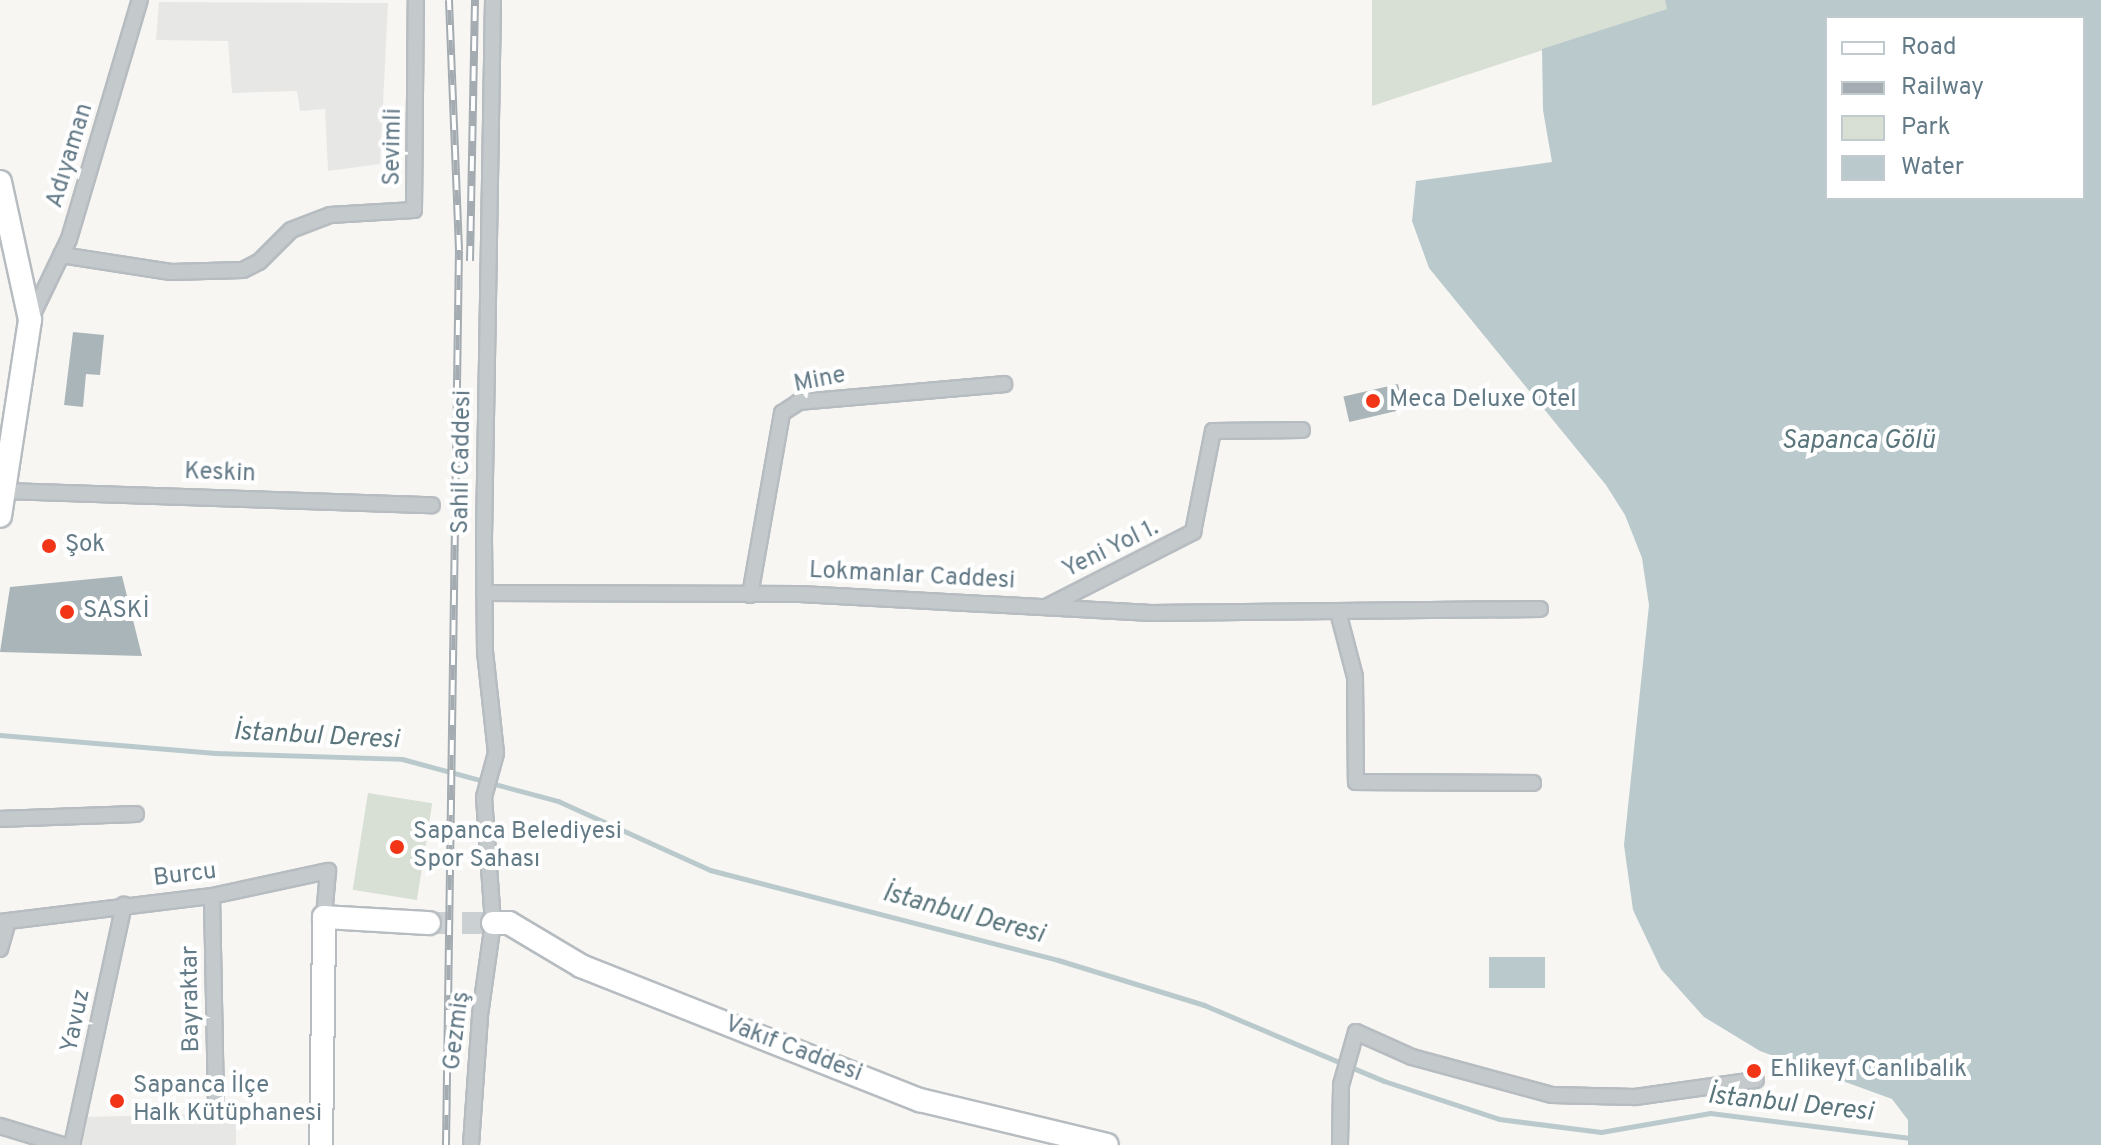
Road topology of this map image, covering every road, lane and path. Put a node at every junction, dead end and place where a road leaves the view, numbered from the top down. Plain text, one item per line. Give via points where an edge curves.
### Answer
1 (140, 0) edge
2 (416, 0) edge
3 (493, 0) edge
4 (0, 184) edge
5 (4, 237) edge
6 (61, 255) junction
7 (30, 320) junction
8 (1004, 384) dead end
9 (1302, 430) dead end
10 (5, 491) junction
11 (432, 505) dead end
12 (0, 516) edge
13 (484, 593) junction
14 (750, 595) junction
15 (1048, 606) junction
16 (1540, 609) dead end
17 (1338, 612) junction
18 (1533, 783) dead end
19 (136, 814) dead end
20 (0, 819) edge
21 (212, 896) junction
22 (124, 905) junction
23 (324, 917) junction
24 (4, 922) edge
25 (429, 923) tunnel mouth
26 (493, 923) junction
27 (0, 949) edge
28 (1756, 1080) dead end
29 (216, 1102) dead end
30 (0, 1126) edge
31 (62, 1145) edge
32 (72, 1145) edge
33 (321, 1145) edge
34 (471, 1145) edge
35 (1107, 1145) edge
36 (1340, 1145) edge

1 - 6 street, Adıyaman
2 - 6 street, Sevimli via 414,210 330,215 291,230 259,262 243,270 171,272
3 - 13 street, Sahil Caddesi
4 - 5 street
5 - 7 street
6 - 7 street, Adıyaman
7 - 10 street
8 - 14 street, Mine via 799,402 782,413
9 - 15 street, Yeni Yol 1. via 1213,431 1193,532
10 - 11 street, Keskin
10 - 12 street
13 - 14 street, Lokmanlar Caddesi
13 - 26 street, Sahil Caddesi via 496,753 484,797
14 - 15 street, Lokmanlar Caddesi
15 - 17 street, Lokmanlar Caddesi via 1151,613
16 - 17 street, Lokmanlar Caddesi
17 - 18 street via 1355,677 1356,782
19 - 20 street
21 - 22 street, Burcu
21 - 23 street, Burcu via 328,871
21 - 29 street, Bayraktar
22 - 24 street, Burcu
22 - 32 street, Yavuz
23 - 25 street
23 - 33 street
24 - 27 street
26 - 34 street, Gezmiş
26 - 35 street, Vakıf Caddesi via 509,923 581,966 920,1100
28 - 36 street via 1635,1097 1552,1095 1412,1057 1356,1032 1341,1085
30 - 31 street

